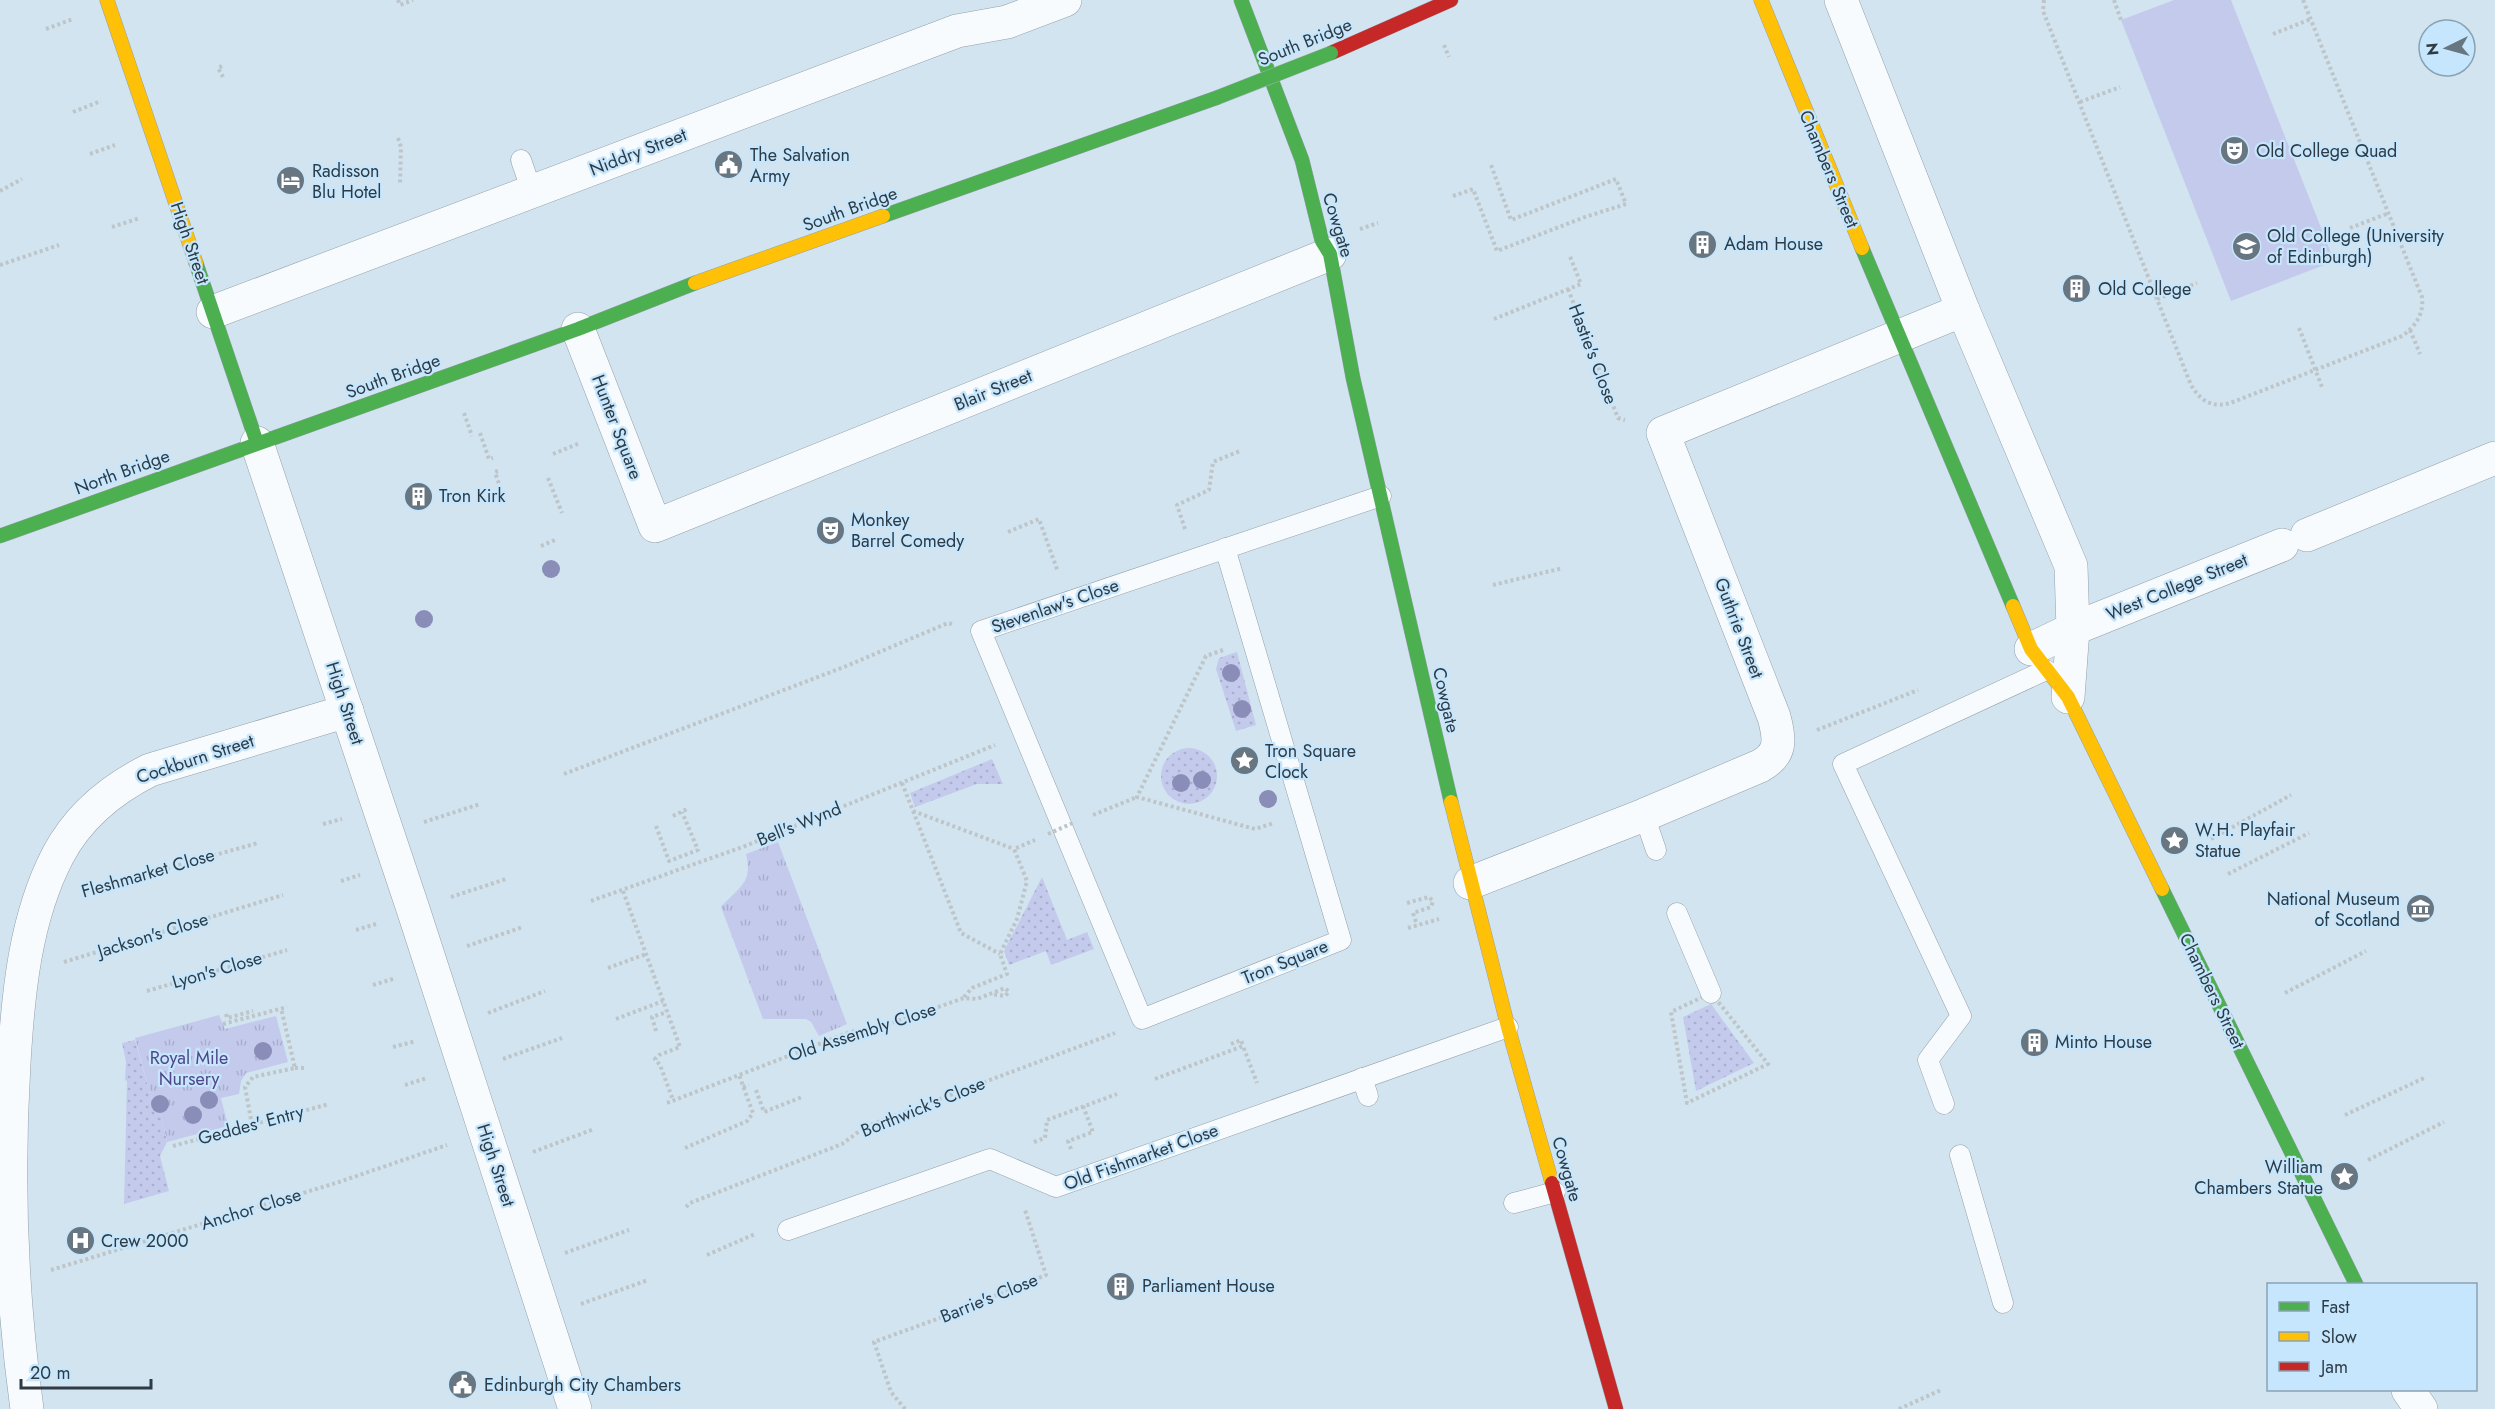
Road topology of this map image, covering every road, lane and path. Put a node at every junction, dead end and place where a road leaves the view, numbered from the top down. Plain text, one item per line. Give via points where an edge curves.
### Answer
1 (107, 0) edge
2 (398, 0) edge
3 (413, 0) edge
4 (1065, 0) edge
5 (1241, 0) edge
6 (1451, 0) edge
7 (1761, 0) edge
8 (1841, 0) edge
9 (2044, 0) edge
10 (2114, 0) edge
11 (2303, 0) edge
12 (2311, 19) junction
13 (2121, 20) dead end
14 (2273, 34) dead end
15 (222, 66) dead end
16 (223, 77) dead end
17 (2120, 87) dead end
18 (2080, 102) junction
19 (398, 138) dead end
20 (521, 160) dead end
21 (1491, 165) dead end
22 (22, 179) dead end
23 (400, 184) dead end
24 (0, 191) edge
25 (532, 192) junction
26 (1453, 196) dead end
27 (2389, 213) junction
28 (2350, 228) dead end
29 (59, 245) dead end
30 (1330, 254) junction
31 (1569, 254) dead end
32 (0, 265) edge
33 (2198, 284) dead end
34 (1568, 289) junction
35 (2157, 299) junction
36 (1963, 310) junction
37 (213, 312) junction
38 (1494, 319) dead end
39 (2299, 328) dead end
40 (578, 329) junction
41 (2410, 330) junction
42 (1900, 336) junction
43 (2420, 354) dead end
44 (2316, 370) junction
45 (2322, 387) dead end
46 (462, 409) dead end
47 (1618, 418) dead end
48 (480, 433) dead end
49 (472, 436) dead end
50 (257, 443) junction
51 (1240, 451) dead end
52 (493, 458) dead end
53 (2495, 458) edge
54 (498, 471) dead end
55 (548, 478) dead end
56 (503, 496) dead end
57 (1381, 496) junction
58 (562, 513) dead end
59 (655, 526) joint
60 (1008, 532) dead end
61 (0, 536) edge
62 (555, 540) dead end
63 (541, 546) dead end
64 (1225, 548) junction
65 (1195, 558) junction
66 (1563, 568) dead end
67 (1493, 585) dead end
68 (1069, 601) junction
69 (2073, 629) junction
70 (981, 632) junction
71 (1206, 656) dead end
72 (2038, 659) junction
73 (1921, 689) dead end
74 (2068, 697) junction
75 (347, 711) junction
76 (1005, 741) dead end
77 (1780, 745) junction
78 (564, 774) dead end
79 (902, 783) junction
80 (2291, 795) dead end
81 (1137, 797) junction
82 (480, 804) dead end
83 (689, 808) dead end
84 (913, 811) junction
85 (682, 812) junction
86 (1644, 815) junction
87 (673, 816) dead end
88 (1283, 820) dead end
89 (383, 821) junction
90 (656, 825) dead end
91 (2309, 833) dead end
92 (2211, 839) dead end
93 (258, 843) dead end
94 (1014, 849) junction
95 (1656, 850) dead end
96 (2228, 874) dead end
97 (506, 879) dead end
98 (1470, 883) junction
99 (623, 891) junction
100 (283, 895) dead end
101 (591, 902) dead end
102 (39, 903) junction
103 (1407, 903) dead end
104 (413, 909) junction
105 (1677, 913) dead end
106 (1417, 925) dead end
107 (523, 927) dead end
108 (287, 950) dead end
109 (2366, 951) dead end
110 (646, 954) junction
111 (1000, 954) junction
112 (429, 959) junction
113 (608, 968) dead end
114 (23, 975) junction
115 (147, 991) dead end
116 (545, 991) dead end
117 (1711, 993) junction
118 (2285, 993) dead end
119 (990, 994) dead end
120 (964, 998) junction
121 (663, 1001) junction
122 (287, 1006) dead end
123 (281, 1008) junction
124 (253, 1011) dead end
125 (667, 1012) junction
126 (226, 1014) dead end
127 (616, 1019) dead end
128 (223, 1024) dead end
129 (451, 1027) junction
130 (1508, 1027) junction
131 (657, 1031) dead end
132 (1119, 1032) dead end
133 (562, 1038) dead end
134 (1231, 1044) dead end
135 (1243, 1046) junction
136 (296, 1068) junction
137 (303, 1068) dead end
138 (466, 1072) junction
139 (739, 1075) junction
140 (2424, 1078) dead end
141 (1155, 1079) dead end
142 (1257, 1084) dead end
143 (749, 1085) dead end
144 (743, 1087) junction
145 (756, 1090) dead end
146 (1117, 1094) dead end
147 (802, 1097) dead end
148 (673, 1100) junction
149 (667, 1102) dead end
150 (329, 1104) dead end
151 (1944, 1104) dead end
152 (1083, 1106) junction
153 (2345, 1115) dead end
154 (2444, 1122) dead end
155 (1090, 1124) dead end
156 (252, 1125) junction
157 (594, 1129) dead end
158 (173, 1146) dead end
159 (685, 1148) dead end
160 (1960, 1155) dead end
161 (405, 1159) dead end
162 (990, 1159) junction
163 (2368, 1160) dead end
164 (496, 1165) junction
165 (1555, 1192) junction
166 (1515, 1203) dead end
167 (686, 1207) dead end
168 (1025, 1211) dead end
169 (630, 1230) dead end
170 (788, 1230) joint
171 (707, 1255) dead end
172 (529, 1265) junction
173 (62, 1268) dead end
174 (648, 1280) dead end
175 (2356, 1283) edge
176 (2002, 1303) dead end
177 (546, 1317) junction
178 (1941, 1390) dead end
179 (2409, 1391) edge
180 (27, 1409) edge
181 (575, 1409) edge
182 (905, 1409) edge
183 (1616, 1409) edge
184 (1899, 1409) edge
185 (2421, 1409) edge

1 - 37 street, High Street
2 - 3 path via 400,5
4 - 25 street, Niddry Street via 1007,22 957,31
5 - 30 street, Cowgate via 1302,160 1322,241
6 - 40 street, South Bridge, bridge via 1216,98 676,290
7 - 42 street, Chambers Street
8 - 36 street
9 - 18 path via 2043,11
10 - 13 path
11 - 12 path
12 - 14 path
12 - 27 path
15 - 16 path via 218,68
17 - 18 path
18 - 35 path
19 - 23 path
20 - 25 lane
21 - 26 path via 1511,220 1616,179 1628,203 1497,251 1473,189
22 - 24 path
25 - 37 street, Niddry Street
27 - 28 path
27 - 41 path via 2422,297 2421,313
29 - 32 path
30 - 57 street, Cowgate via 1353,378
30 - 59 street, Blair Street
31 - 34 path, Hastie's Close via 1581,284
33 - 35 path
34 - 38 path, Hastie's Close
34 - 47 path, Hastie's Close
35 - 44 path via 2191,385 2210,404 2225,405
36 - 42 street
36 - 69 street via 2071,566
37 - 50 street, High Street
39 - 44 path
40 - 50 street, South Bridge
40 - 59 street, Hunter Square
41 - 43 path
41 - 44 path
42 - 72 street, Chambers Street
42 - 77 street, Guthrie Street via 1663,433 1774,717
44 - 45 path
46 - 49 path
48 - 52 path via 489,459
50 - 61 street, North Bridge
50 - 75 street, High Street
51 - 65 path via 1213,462 1209,490 1177,505
53 - 69 street, West College Street
54 - 56 path via 495,472
55 - 58 path
57 - 64 lane, Stevenlaw's Close
57 - 98 street, Cowgate
60 - 68 path via 1039,519
62 - 63 path
64 - 65 lane, Stevenlaw's Close
64 - 70 lane, Tron Square via 1341,940 1142,1019
65 - 68 lane, Stevenlaw's Close
66 - 67 path
68 - 70 lane, Stevenlaw's Close
69 - 72 street
69 - 74 street
70 - 78 path, Stevenlaw's Close via 948,623
71 - 81 path
72 - 74 street, Chambers Street
72 - 151 lane via 1843,764 1961,1016 1928,1060
73 - 77 path
74 - 175 street, Chambers Street
75 - 89 street, High Street
75 - 102 street, Cockburn Street via 150,770 128,781 104,799 67,839
76 - 79 path, Bell's Wynd
77 - 86 street via 1768,762
79 - 84 path
79 - 99 path, Bell's Wynd
80 - 92 path
81 - 88 path via 1255,829
81 - 94 path, bridge
82 - 89 path
83 - 85 path
84 - 94 path
84 - 111 path via 961,933
85 - 87 path
85 - 90 path via 698,850 669,861
86 - 95 lane
86 - 98 street
89 - 104 street, High Street
91 - 96 path
93 - 102 path, Fleshmarket Close
94 - 111 path via 1027,880 1017,919
97 - 104 path
98 - 130 street, Cowgate
99 - 101 path, Bell's Wynd
99 - 110 path
100 - 114 path, Jackson's Close
102 - 114 street, Cockburn Street
103 - 106 path via 1429,897 1433,901 1431,906 1413,913
104 - 112 street, High Street
105 - 117 lane
107 - 112 path
108 - 115 path, Lyon's Close
109 - 118 path
110 - 113 path
110 - 121 path
111 - 120 path via 1007,974 972,988
112 - 129 street, High Street
114 - 180 street, Cockburn Street via 16,1031 11,1187 12,1278
116 - 129 path
117 - 117 path via 1671,1012 1687,1103 1768,1064
119 - 120 path, Old Assembly Close
120 - 139 path, Old Assembly Close via 880,1028 850,1032
121 - 125 path
121 - 127 path
122 - 123 path
123 - 128 path
123 - 136 path
124 - 126 path via 227,1018
125 - 131 path via 652,1017
125 - 148 path via 680,1047 653,1058 660,1065
129 - 138 street, High Street
130 - 162 lane, Old Fishmarket Close via 1365,1087 1056,1187
130 - 165 street, Cowgate
132 - 167 path, Borthwick's Close via 864,1127 842,1144
133 - 138 path
134 - 135 path via 1241,1040
135 - 141 path
135 - 142 path
136 - 137 path
136 - 156 path via 253,1077 245,1087
138 - 164 street, High Street
139 - 144 path
139 - 148 path, Old Assembly Close
140 - 153 path
143 - 144 path
144 - 159 path via 753,1113 747,1121
145 - 147 path via 764,1112
146 - 152 path
148 - 149 path, Old Assembly Close
150 - 156 path, Geddes' Entry
152 - 155 path
152 - 162 path via 1047,1119 1045,1138
154 - 163 path
156 - 158 path, Geddes' Entry
157 - 164 path
160 - 176 lane
161 - 173 path, Anchor Close
162 - 170 lane
164 - 172 street, High Street
165 - 166 lane
165 - 183 street, Cowgate
168 - 182 path, Barrie's Close via 1046,1275 874,1342 891,1392
169 - 172 path
170 - 171 path via 761,1232
172 - 177 street, High Street
174 - 177 path
177 - 181 street, High Street
178 - 184 path
179 - 185 street

